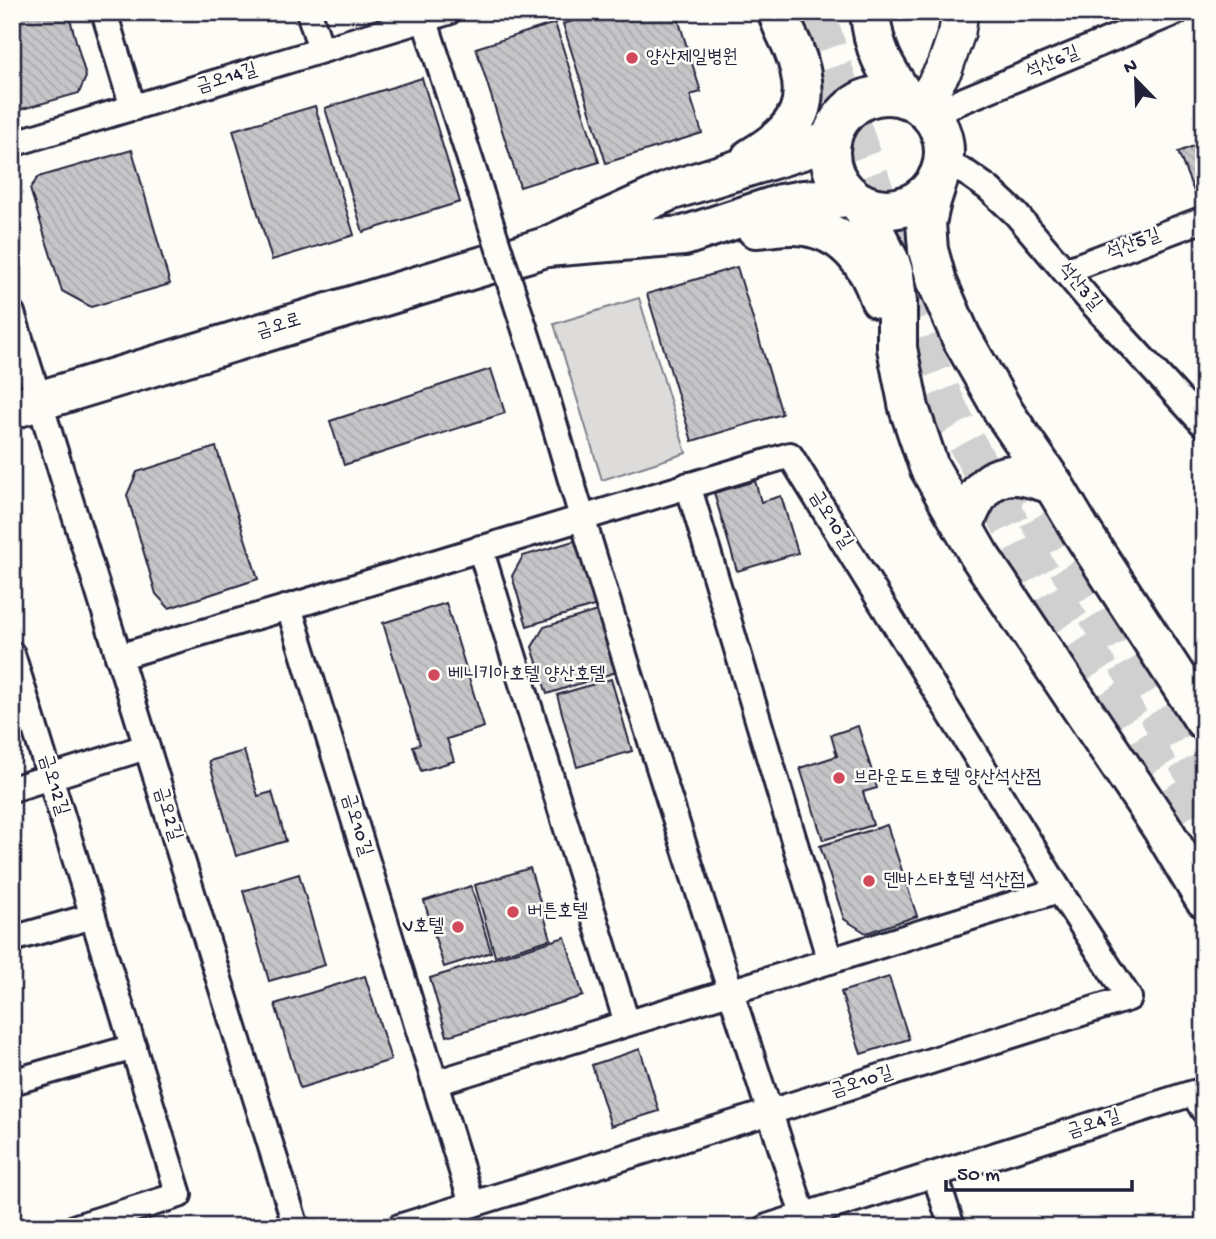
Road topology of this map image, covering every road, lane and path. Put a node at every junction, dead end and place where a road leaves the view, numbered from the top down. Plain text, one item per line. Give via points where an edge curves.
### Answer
1 (104, 12) edge
2 (309, 12) edge
3 (448, 12) edge
4 (778, 12) edge
5 (791, 12) edge
6 (870, 12) edge
7 (960, 12) edge
8 (1176, 12) edge
9 (423, 16) edge
10 (321, 50) junction
11 (919, 106) junction
12 (133, 108) junction
13 (832, 140) junction
14 (12, 144) edge
15 (942, 169) junction
16 (720, 175) junction
17 (856, 200) junction
18 (1204, 219) edge
19 (684, 236) junction
20 (547, 247) junction
21 (1065, 271) junction
22 (12, 313) edge
23 (897, 348) junction
24 (25, 405) edge
25 (1204, 425) edge
26 (1053, 484) junction
27 (688, 485) junction
28 (582, 518) junction
29 (963, 527) junction
30 (480, 548) junction
31 (289, 607) junction
32 (12, 654) edge
33 (118, 657) junction
34 (1204, 720) edge
35 (146, 747) junction
36 (50, 777) junction
37 (12, 789) edge
38 (1059, 890) junction
39 (1204, 898) edge
40 (93, 916) junction
41 (12, 939) edge
42 (830, 961) junction
43 (730, 991) junction
44 (627, 1024) junction
45 (134, 1047) junction
46 (12, 1082) edge
47 (435, 1083) junction
48 (1204, 1111) edge
49 (770, 1112) junction
50 (936, 1175) junction
51 (471, 1204) junction
52 (805, 1221) edge
53 (76, 1227) edge
54 (296, 1227) edge
55 (399, 1227) edge
56 (767, 1227) edge
57 (952, 1227) edge

1 - 12 street
2 - 10 street
3 - 9 street, 금오14길
4 - 16 main road via 800,71 802,107 782,136
5 - 13 main road via 823,77
6 - 11 main road via 884,67
7 - 11 main road via 945,67
8 - 11 street, 석산6길
9 - 10 street, 금오14길
9 - 28 street, bridge
10 - 12 street, 금오14길
11 - 13 main road via 887,95 869,99 852,107 839,121
11 - 15 main road via 942,136
12 - 14 street, 금오14길
13 - 16 main road, 금오로
13 - 17 main road via 834,172
15 - 17 main road via 929,192 914,203 877,209
15 - 21 street, 석산3길 via 968,174 988,188 1017,214
15 - 26 main road via 926,223 937,282 1004,414
16 - 20 main road, 금오로 via 668,191
17 - 19 main road, 금오로 via 781,204
17 - 23 main road via 894,275
18 - 21 street, 석산5길
19 - 20 main road, 금오로
19 - 23 main road via 782,225 822,230 863,262
20 - 24 main road, 금오로
21 - 25 street, 석산3길
22 - 24 street, 금오2길
23 - 29 main road via 909,408 929,467
24 - 33 street, 금오2길
26 - 29 main road via 1016,475 989,482 978,492
26 - 34 main road
27 - 28 street, 금오10길
27 - 38 street, 금오10길 via 790,455
27 - 42 street
28 - 30 street, 금오10길
28 - 43 street
29 - 39 main road
30 - 31 street, 금오10길
30 - 44 street
31 - 33 street, 금오10길
31 - 47 street, 금오10길
32 - 36 street, 금오12길
33 - 35 street, 금오2길
35 - 36 street
35 - 54 street, 금오2길
36 - 37 street
36 - 40 street, 금오12길
38 - 42 street
38 - 49 street, 금오10길 via 1129,998
40 - 41 street
40 - 45 street, 금오12길
42 - 43 street
43 - 44 street
43 - 49 street
44 - 47 street
45 - 46 street
45 - 53 street, 금오12길 via 179,1195
47 - 51 street, 금오10길
48 - 50 street, 금오4길 via 1193,1093
49 - 51 street, 금오10길
49 - 52 street
50 - 52 street, 금오4길
50 - 57 street
51 - 55 street, 금오10길
52 - 56 street, 금오4길

